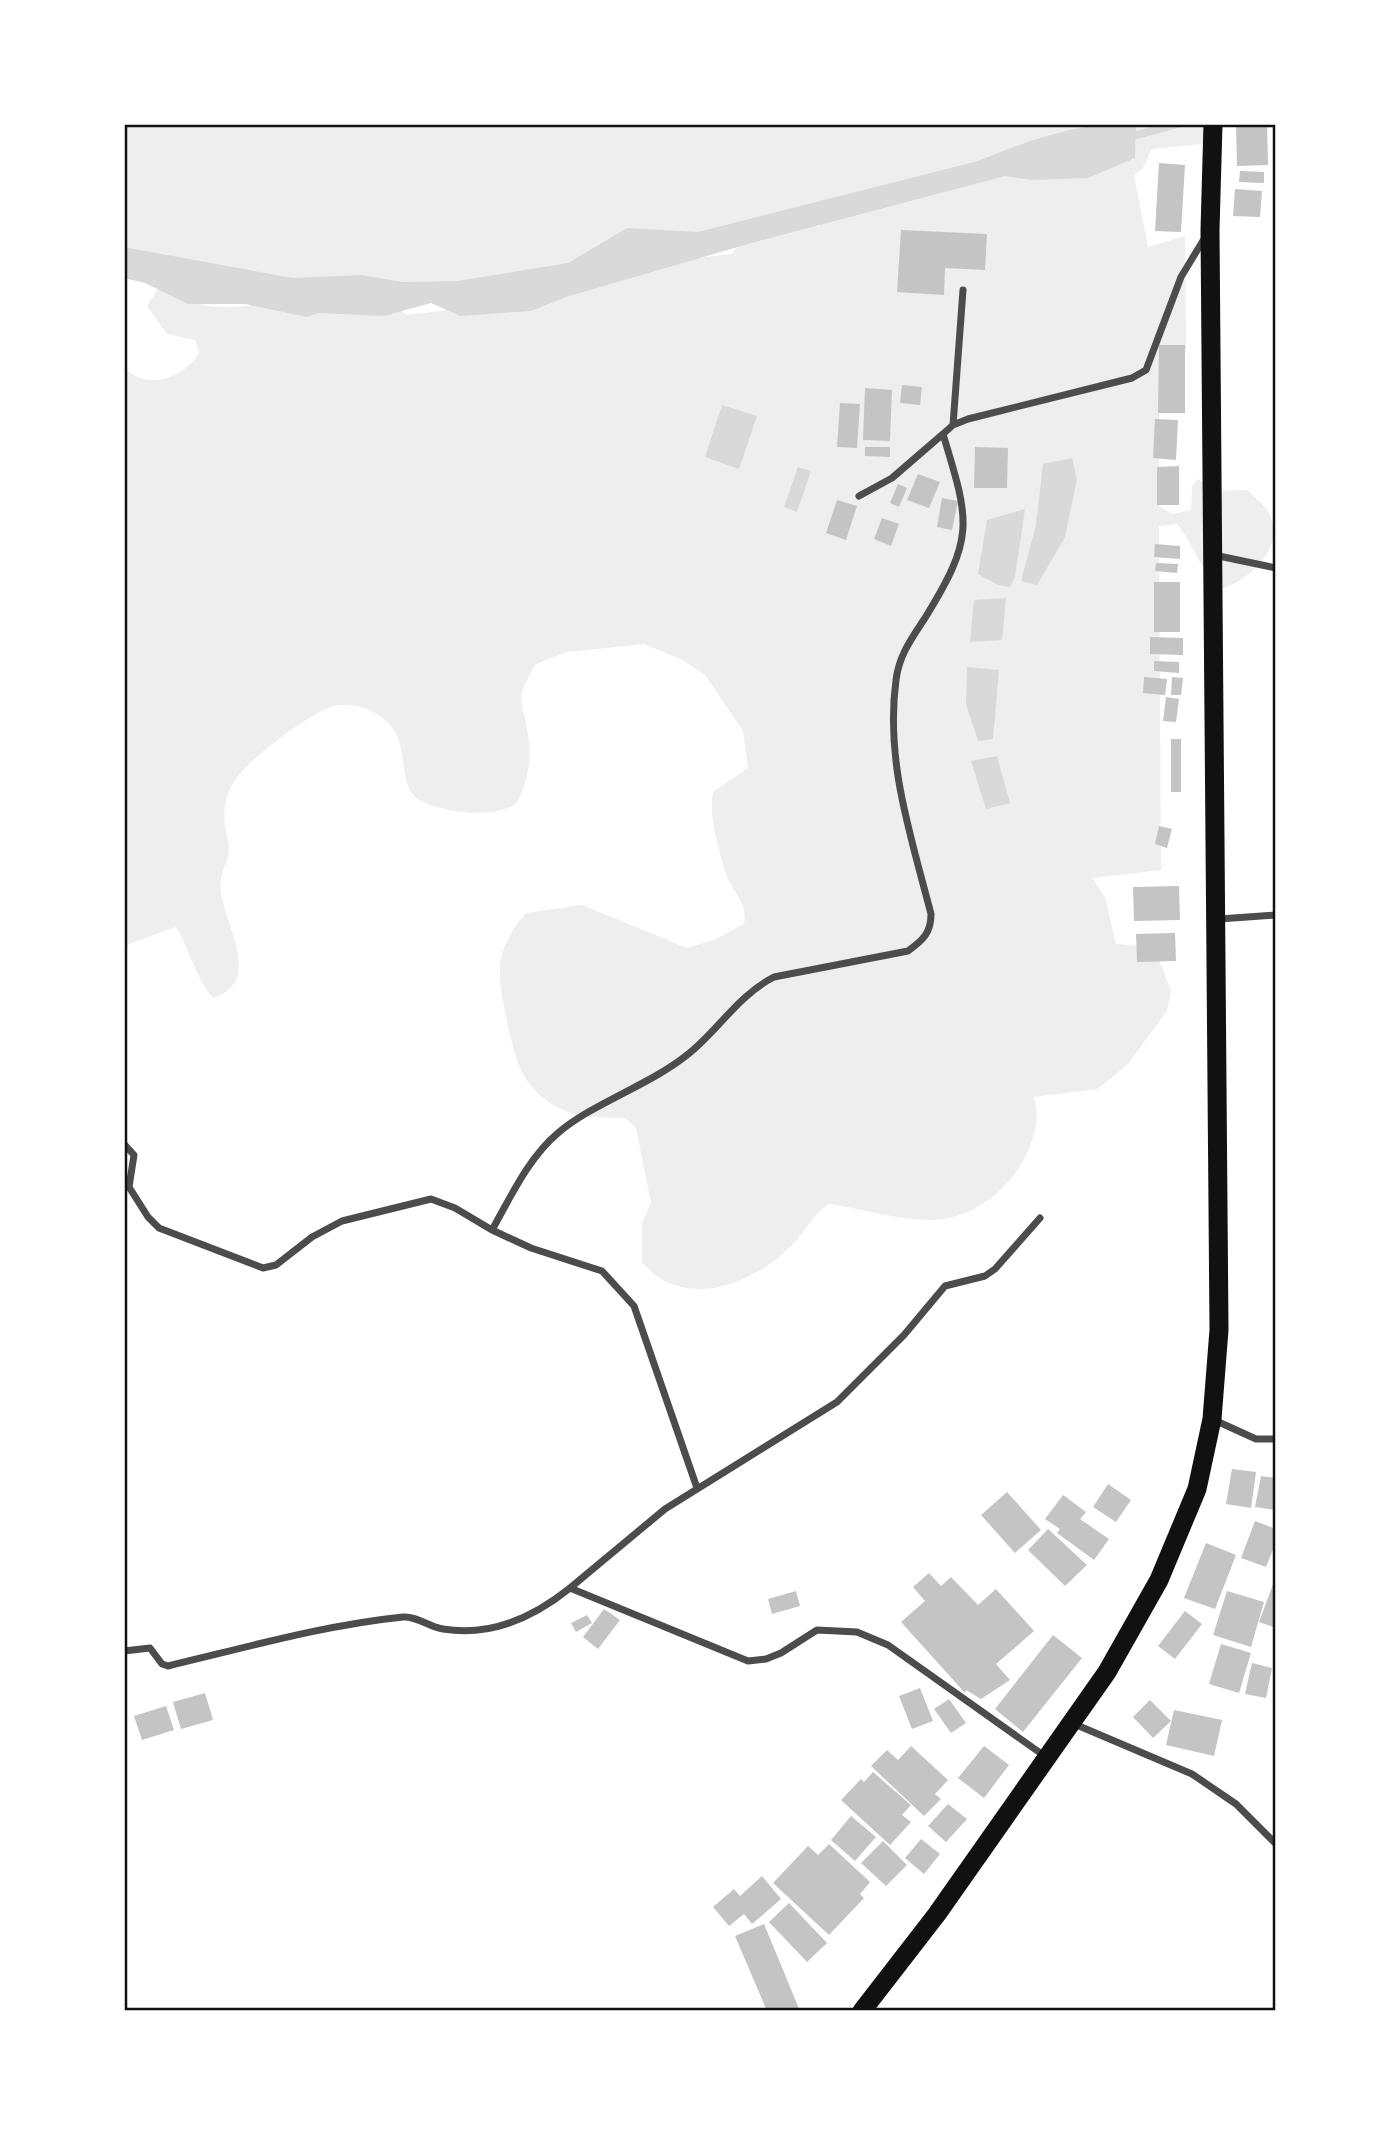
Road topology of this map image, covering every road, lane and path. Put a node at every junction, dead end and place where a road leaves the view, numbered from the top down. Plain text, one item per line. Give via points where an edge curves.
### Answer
1 (1213, 124) edge
2 (1210, 230) junction
3 (963, 290) dead end
4 (953, 425) junction
5 (943, 434) junction
6 (859, 496) dead end
7 (1213, 555) junction
8 (1276, 568) edge
9 (1276, 915) edge
10 (1214, 919) junction
11 (124, 1144) edge
12 (1040, 1218) dead end
13 (492, 1230) junction
14 (1212, 1419) junction
15 (1276, 1440) edge
16 (697, 1488) junction
17 (570, 1588) junction
18 (124, 1651) edge
19 (1072, 1722) junction
20 (1047, 1757) junction
21 (1276, 1844) edge
22 (862, 2011) edge

1 - 2 highway
2 - 4 street via 1181,277 1146,370 1132,378
2 - 7 highway
3 - 4 street
4 - 5 street
5 - 6 street via 892,478
5 - 13 street via 965,519 962,542 952,573 901,655 892,747 931,928 908,951 758,985 743,996 710,1037 673,1066 559,1131 543,1146
7 - 8 street
7 - 10 highway
9 - 10 street
10 - 14 highway via 1219,1330
11 - 13 street via 134,1155 129,1187 159,1228 263,1268 276,1265 342,1221 431,1199
12 - 16 street via 996,1269 945,1286 837,1402
13 - 16 street via 602,1271 625,1294 638,1315
14 - 15 street via 1256,1438
14 - 19 highway via 1197,1489 1159,1580 1107,1672
16 - 17 street
17 - 18 street via 522,1619 480,1630 436,1628 405,1617 168,1666 150,1648
17 - 20 street via 748,1661 766,1660 817,1630 857,1632 888,1645
19 - 20 highway
19 - 21 street via 1192,1774 1236,1804
20 - 22 highway via 937,1914

